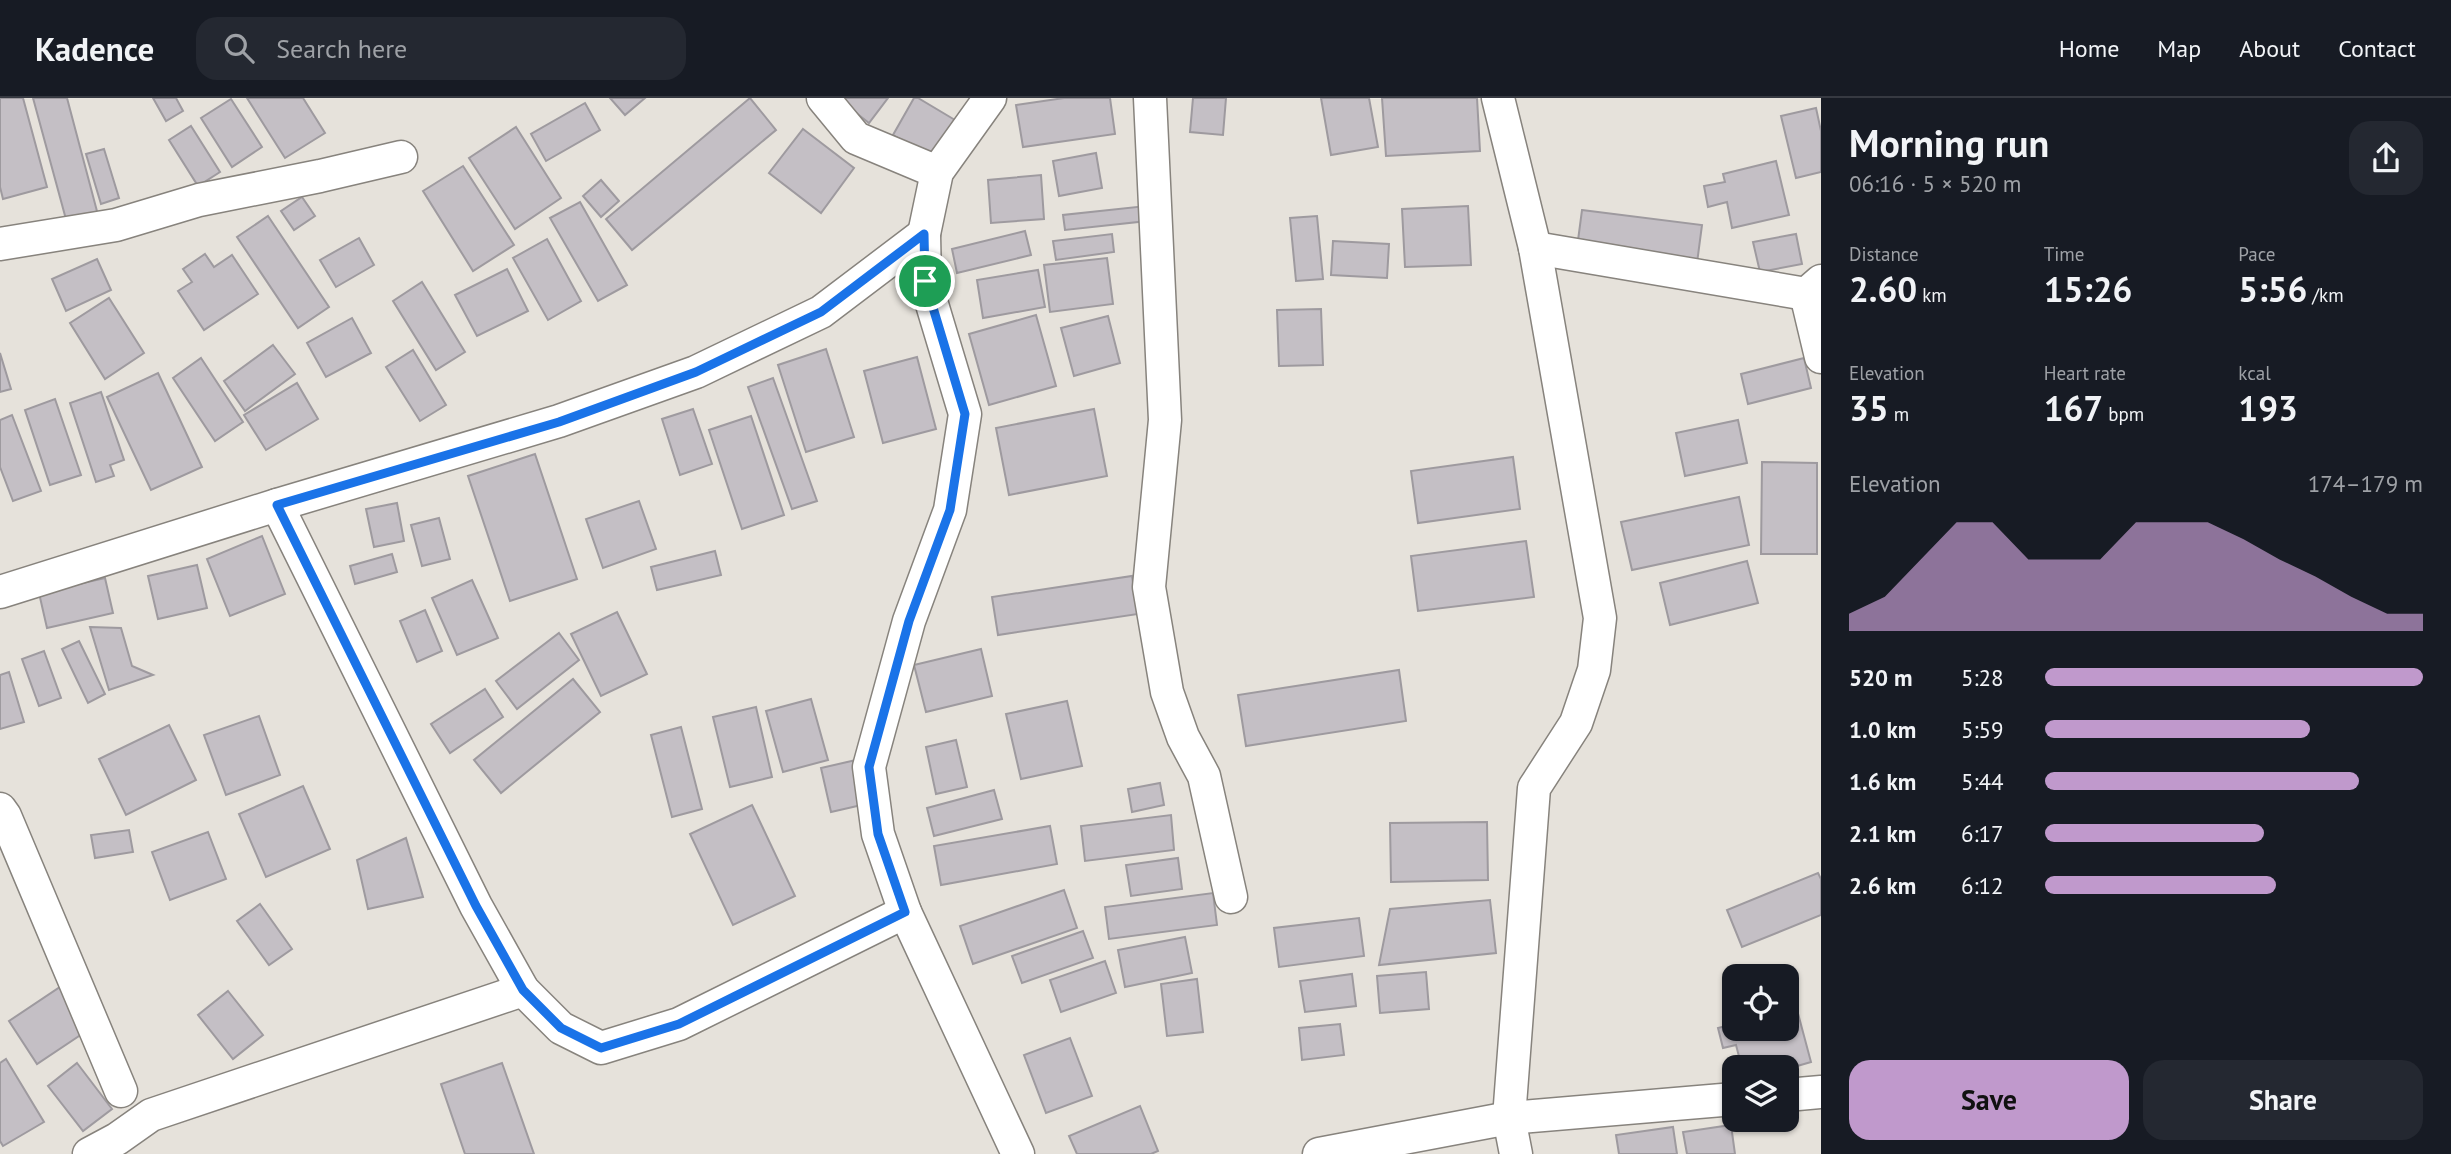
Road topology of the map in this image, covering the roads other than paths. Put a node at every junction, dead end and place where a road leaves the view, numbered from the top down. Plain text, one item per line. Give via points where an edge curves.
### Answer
1 (823, 98) edge
2 (990, 98) edge
3 (1150, 98) edge
4 (1498, 98) edge
5 (401, 157) dead end
6 (937, 172) junction
7 (924, 234) junction
8 (0, 244) edge
9 (1535, 248) junction
10 (1814, 288) edge
11 (1821, 357) edge
12 (277, 505) junction
13 (0, 592) edge
14 (0, 809) edge
15 (1231, 897) dead end
16 (905, 912) junction
17 (523, 990) junction
18 (121, 1091) dead end
19 (1821, 1092) edge
20 (1799, 1093) edge
21 (1722, 1100) edge
22 (1509, 1118) junction
23 (119, 1147) edge
24 (89, 1154) edge
25 (1018, 1154) edge
26 (1319, 1154) edge
27 (1516, 1154) edge

1 - 6 street via 856,138
2 - 6 street
3 - 15 street via 1165,420 1149,587 1167,692 1204,776
4 - 9 street
5 - 8 street via 199,200 116,225
6 - 7 street
7 - 12 street via 821,312 696,372 559,422
7 - 16 street via 925,281 965,414 950,510 909,621 869,767 878,834
9 - 10 street
9 - 22 street via 1600,618 1594,670 1576,723 1534,788
10 - 11 street
12 - 13 street
12 - 17 street via 476,906
14 - 18 street
16 - 17 street via 679,1024 601,1048 561,1028
16 - 25 street
17 - 23 street via 151,1115
19 - 20 street
21 - 22 street
22 - 26 street
22 - 27 street
23 - 24 street

